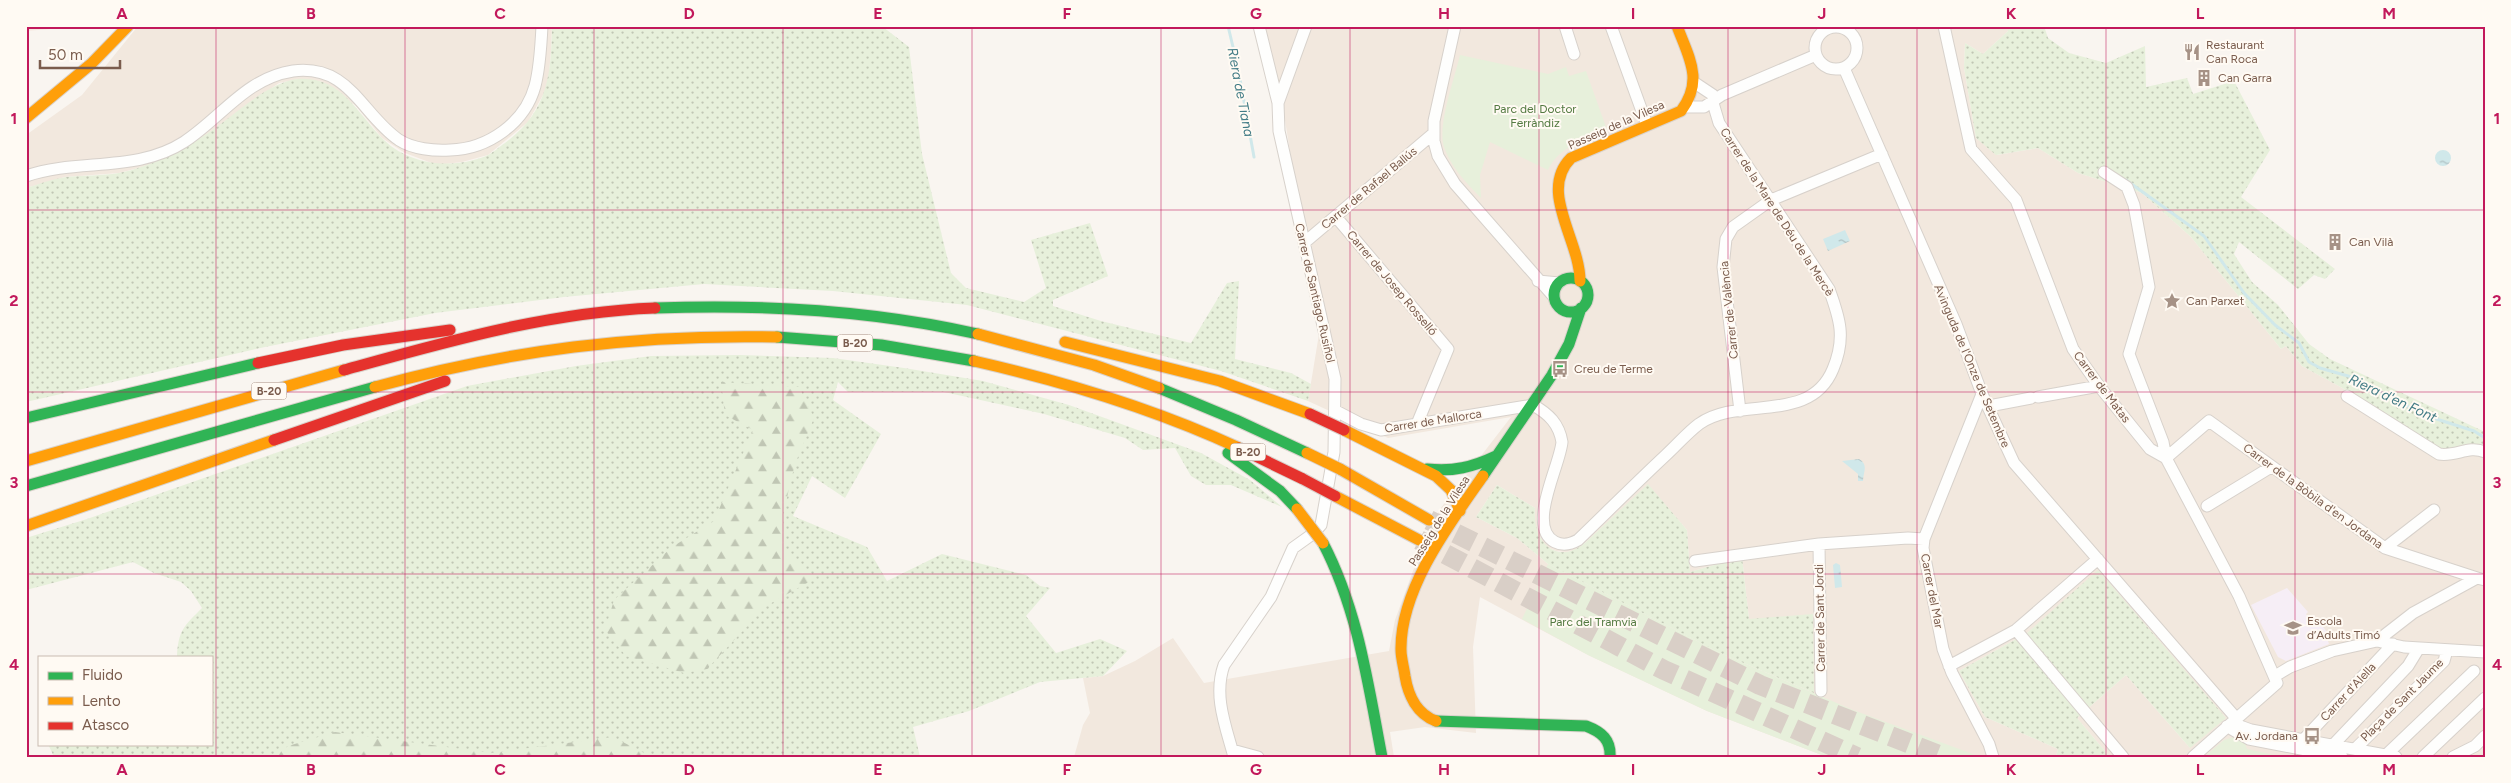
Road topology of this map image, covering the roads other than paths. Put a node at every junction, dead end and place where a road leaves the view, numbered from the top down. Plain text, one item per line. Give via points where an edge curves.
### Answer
1 (542, 26) edge
2 (1259, 26) edge
3 (1306, 26) edge
4 (1455, 26) edge
5 (1565, 26) edge
6 (1611, 26) edge
7 (1677, 26) edge
8 (1944, 26) edge
9 (128, 27) edge
10 (1841, 27) edge
11 (1825, 28) edge
12 (1574, 54) dead end
13 (1816, 55) junction
14 (1844, 68) junction
15 (1694, 88) junction
16 (1716, 98) junction
17 (1278, 103) junction
18 (1685, 107) junction
19 (26, 118) edge
20 (1647, 125) junction
21 (1434, 133) junction
22 (1882, 154) junction
23 (2104, 172) dead end
24 (26, 176) edge
25 (1771, 200) junction
26 (1336, 217) junction
27 (1304, 243) junction
28 (1576, 254) junction
29 (1563, 280) junction
30 (1538, 281) junction
31 (1580, 281) junction
32 (1554, 297) junction
33 (1561, 308) junction
34 (1581, 308) junction
35 (512, 326) junction
36 (973, 332) junction
37 (1037, 337) dead end
38 (1052, 340) dead end
39 (1565, 349) junction
40 (507, 356) junction
41 (2099, 386) junction
42 (1982, 394) junction
43 (2347, 396) dead end
44 (1533, 405) junction
45 (1989, 406) junction
46 (1336, 411) junction
47 (1740, 411) junction
48 (26, 418) edge
49 (1417, 424) junction
50 (1192, 427) junction
51 (2485, 452) edge
52 (1496, 456) junction
53 (2166, 458) junction
54 (26, 461) edge
55 (2271, 467) junction
56 (1420, 468) junction
57 (26, 486) edge
58 (2208, 506) dead end
59 (2434, 510) dead end
60 (1460, 511) junction
61 (1429, 520) tunnel mouth
62 (26, 526) edge
63 (1924, 539) junction
64 (1419, 540) tunnel mouth
65 (1819, 544) junction
66 (2385, 548) junction
67 (2098, 560) junction
68 (1695, 561) dead end
69 (2481, 579) edge
70 (2016, 630) junction
71 (2377, 641) junction
72 (2393, 644) junction
73 (2419, 648) junction
74 (2447, 650) junction
75 (2485, 652) edge
76 (1949, 666) junction
77 (2474, 671) dead end
78 (2275, 676) junction
79 (1821, 691) dead end
80 (2485, 698) edge
81 (2236, 718) junction
82 (2226, 726) junction
83 (2485, 736) edge
84 (2303, 740) junction
85 (2334, 745) junction
86 (2355, 749) junction
87 (1233, 753) edge
88 (2391, 756) edge
89 (1258, 757) edge
90 (1382, 757) edge
91 (1610, 757) edge
92 (1993, 757) edge
93 (2123, 757) edge
94 (2193, 757) edge
95 (2342, 757) edge
96 (2423, 757) edge
97 (2453, 757) edge

1 - 24 street via 535,87 528,103 502,133 474,146 438,151 400,141 340,81 327,74 294,71 263,80 184,142 162,154 123,163 54,169
2 - 17 street, Carrer de Santiago Rusiñol
3 - 17 street
4 - 21 street
5 - 12 street
6 - 20 street
7 - 15 main road via 1695,74
8 - 41 street, Carrer de Matas via 1971,148 2016,200 2073,349
9 - 19 main road via 91,64
10 - 11 street
10 - 14 street via 1849,31 1858,46 1851,63
11 - 13 street via 1816,40
13 - 14 street via 1833,69
13 - 16 street
14 - 22 street, Avinguda de l'Onze de Setembre
15 - 16 street
15 - 18 main road, Passeig de la Vilesa
16 - 18 street via 1698,108
16 - 25 street, Carrer de la Mare de Déu de la Mercè via 1719,123
17 - 27 street, Carrer de Santiago Rusiñol via 1279,131
18 - 20 main road, Passeig de la Vilesa
20 - 28 main road, Passeig de la Vilesa via 1578,154 1562,167 1557,194
21 - 26 street, Carrer de Rafael Ballús
21 - 30 street via 1438,156 1455,184
22 - 25 street, Carrer de València
22 - 42 street, Avinguda de l'Onze de Setembre via 1956,324
23 - 53 street via 2127,186 2134,205 2149,287 2129,349 2129,360 2163,442
25 - 47 street, Carrer de València via 1733,227 1724,250 1723,267
25 - 47 street, Carrer de la Mare de Déu de la Mercè via 1829,288 1842,330 1840,353 1829,379 1813,395 1795,404
26 - 27 street, Carrer de Rafael Ballús
26 - 49 street, Carrer de Josep Rosselló via 1448,349
27 - 46 street, Carrer de Santiago Rusiñol via 1335,379
28 - 29 main road
28 - 31 main road, Passeig de la Vilesa
29 - 30 street
29 - 31 main road
29 - 32 main road
30 - 32 street
31 - 34 main road via 1588,294
32 - 33 main road
33 - 34 main road via 1571,311
33 - 39 main road
34 - 39 main road, Passeig de la Vilesa
35 - 36 main road, B-20 via 626,311 744,306 849,312
35 - 48 main road via 397,336 307,352
35 - 54 main road, B-20 via 440,343
36 - 37 main road, B-20
36 - 61 main road, B-20, bridge via 1022,342 1118,372 1210,406 1340,469
38 - 56 main road, bridge via 1158,363 1253,391 1310,414
39 - 44 main road, Passeig de la Vilesa
40 - 50 main road, B-20 via 573,346 710,336 877,345 943,354 1046,376 1130,402
40 - 57 main road, B-20 via 399,381
40 - 62 main road via 413,393
41 - 45 street
41 - 53 street, Carrer de Matas via 2150,449
42 - 45 street, Avinguda de l'Onze de Setembre
42 - 63 street, Carrer del Mar
43 - 51 street via 2439,454 2474,448
44 - 47 street, Carrer de la Mare de Déu de la Mercè via 1555,423 1560,432 1562,442 1543,522 1547,536 1564,544 1574,542 1700,424
44 - 49 street, Carrer de Mallorca
44 - 52 main road, Passeig de la Vilesa
45 - 67 street, Avinguda de l'Onze de Setembre via 2014,463
46 - 49 street, Carrer de Mallorca via 1381,430
46 - 87 street, Carrer de Santiago Rusiñol via 1334,452 1321,525 1294,548 1271,597 1224,665 1219,678 1223,718
50 - 64 main road, B-20, bridge via 1304,479
50 - 90 main road, bridge via 1280,491 1334,561 1354,624
52 - 56 main road via 1454,472
52 - 60 main road, Passeig de la Vilesa
53 - 55 street, Carrer de la Bòbila d'en Jordana via 2208,421
53 - 78 street, Carrer de Matas via 2239,596
55 - 58 street
55 - 66 street, Carrer de la Bòbila d'en Jordana
56 - 60 main road via 1436,476 1451,490
59 - 66 street
60 - 91 main road, Passeig de la Vilesa via 1418,581 1402,628 1401,662 1414,706 1428,719 1439,722 1575,725 1594,729 1605,736
63 - 65 street
63 - 76 street, Carrer del Mar via 1925,558
65 - 68 street
65 - 79 street, Carrer de Sant Jordi
66 - 69 street, Carrer de la Bòbila d'en Jordana
67 - 70 street
67 - 81 street, Avinguda de l'Onze de Setembre
69 - 71 street via 2413,613
70 - 76 street
70 - 93 street
71 - 72 street
71 - 78 street via 2332,651
72 - 73 street
72 - 84 street, Carrer d'Alella
73 - 74 street
73 - 85 street, Plaça de Sant Jaume via 2408,666
74 - 75 street
74 - 86 street, Plaça de Sant Jaume via 2444,661
76 - 92 street, Carrer del Mar
77 - 88 street
78 - 81 street via 2278,683
80 - 96 street
81 - 82 street
82 - 84 street via 2240,726
82 - 94 street
82 - 95 street via 2249,739
83 - 97 street via 2475,746
84 - 85 street
85 - 86 street
86 - 88 street
87 - 89 street

